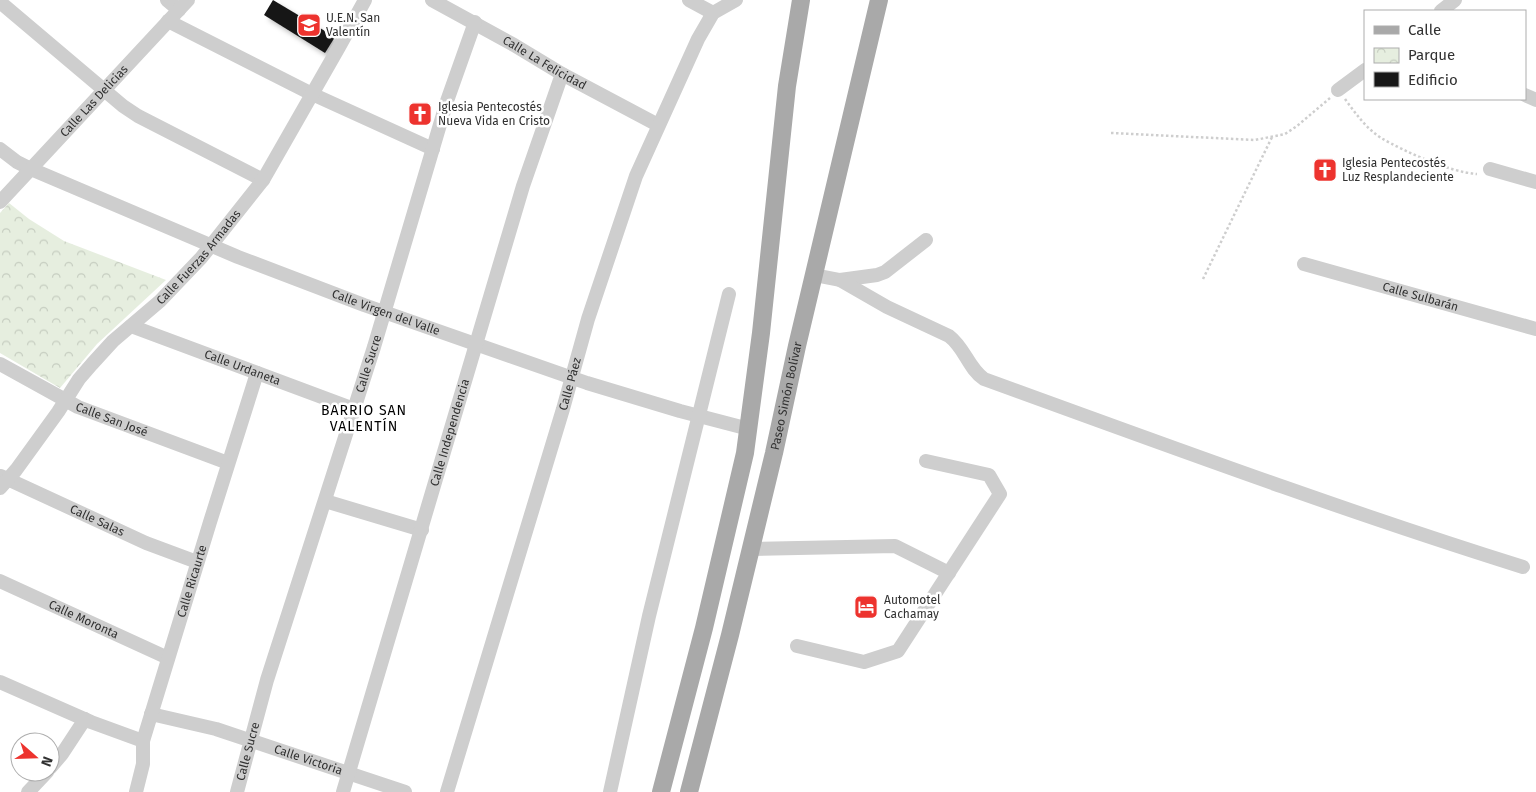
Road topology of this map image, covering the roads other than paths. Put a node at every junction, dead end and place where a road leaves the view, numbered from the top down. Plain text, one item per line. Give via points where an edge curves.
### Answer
1 (167, 0) edge
2 (364, 0) edge
3 (432, 0) edge
4 (689, 0) edge
5 (736, 0) edge
6 (802, 0) edge
7 (880, 0) edge
8 (1455, 0) edge
9 (0, 2) edge
10 (183, 5) edge
11 (1442, 10) edge
12 (714, 13) junction
13 (168, 21) junction
14 (475, 22) junction
15 (1364, 71) edge
16 (562, 74) junction
17 (1338, 90) road end
18 (105, 91) junction
19 (312, 94) junction
20 (658, 124) junction
21 (0, 149) edge
22 (433, 149) junction
23 (31, 169) junction
24 (1490, 169) road end
25 (263, 180) junction
26 (1536, 182) edge
27 (0, 202) edge
28 (926, 240) dead end
29 (212, 245) junction
30 (1304, 264) dead end
31 (814, 275) junction
32 (840, 280) junction
33 (729, 294) dead end
34 (384, 312) junction
35 (131, 326) junction
36 (1536, 329) edge
37 (476, 344) junction
38 (0, 364) edge
39 (257, 373) junction
40 (571, 377) junction
41 (65, 401) junction
42 (354, 409) junction
43 (698, 416) junction
44 (749, 430) junction
45 (926, 461) dead end
46 (228, 463) junction
47 (2, 481) edge
48 (325, 501) junction
49 (422, 530) junction
50 (751, 549) junction
51 (197, 562) junction
52 (1523, 567) dead end
53 (949, 573) junction
54 (0, 581) edge
55 (796, 646) dead end
56 (168, 658) junction
57 (0, 682) edge
58 (151, 714) junction
59 (85, 719) junction
60 (251, 740) junction
61 (144, 741) junction
62 (60, 756) edge
63 (348, 773) junction
64 (38, 782) edge
65 (28, 792) edge
66 (136, 792) edge
67 (237, 792) edge
68 (343, 792) edge
69 (405, 792) edge
70 (447, 792) edge
71 (610, 792) edge
72 (661, 792) edge
73 (689, 792) edge

1 - 10 street
2 - 19 street, Calle Fuerzas Armadas
3 - 14 street, Calle La Felicidad
4 - 12 street
5 - 12 street, Calle Páez
6 - 44 main road via 787,86
7 - 31 main road, Paseo Simón Bolívar
8 - 11 street
9 - 18 street
10 - 13 street, Calle Las Delicias
12 - 20 street, Calle Páez via 698,39
13 - 18 street, Calle Las Delicias
13 - 19 street
14 - 16 street, Calle La Felicidad
14 - 22 street, Calle Sucre
15 - 17 street
16 - 20 street, Calle La Felicidad
16 - 37 street, Calle Independencia via 523,186
18 - 23 street, Calle Las Delicias
18 - 25 street via 138,116
19 - 22 street
19 - 25 street, Calle Fuerzas Armadas
20 - 40 street, Calle Páez via 606,260
21 - 23 street, Calle Virgen del Valle
22 - 34 street, Calle Sucre
23 - 27 street, Calle Las Delicias
23 - 29 street, Calle Virgen del Valle
24 - 26 street
25 - 29 street, Calle Fuerzas Armadas
28 - 32 street via 884,272
29 - 34 street, Calle Virgen del Valle
29 - 35 street, Calle Fuerzas Armadas via 160,301
30 - 36 street, Calle Sulbarán
31 - 32 street
31 - 50 main road, Paseo Simón Bolívar
32 - 52 street via 887,307 949,336 956,341 971,367 984,379 1423,536
33 - 43 street
34 - 37 street, Calle Virgen del Valle
34 - 42 street, Calle Sucre
35 - 39 street, Calle Urdaneta
35 - 41 street, Calle Fuerzas Armadas via 92,364
37 - 40 street, Calle Virgen del Valle
37 - 49 street, Calle Independencia
38 - 41 street, Calle San José
39 - 42 street, Calle Urdaneta
39 - 46 street, Calle Ricaurte
40 - 43 street, Calle Virgen del Valle
40 - 70 street, Calle Páez
41 - 46 street, Calle San José via 100,417
41 - 47 street, Calle Fuerzas Armadas
42 - 48 street, Calle Sucre
43 - 44 street, Calle Virgen del Valle
43 - 71 street
44 - 72 main road via 730,521
45 - 53 street via 989,475 1000,494
46 - 51 street, Calle Ricaurte
47 - 51 street, Calle Salas
48 - 49 street
48 - 60 street, Calle Sucre
49 - 63 street, Calle Independencia
50 - 53 street via 895,546
50 - 73 main road, Paseo Simón Bolívar
51 - 56 street, Calle Ricaurte
53 - 55 street via 898,651 864,662
54 - 56 street, Calle Moronta
56 - 58 street, Calle Ricaurte
57 - 59 street
58 - 60 street, Calle Victoria
58 - 61 street, Calle Ricaurte
59 - 61 street
59 - 62 street
60 - 63 street, Calle Victoria
60 - 67 street, Calle Sucre
61 - 66 street, Calle Ricaurte via 143,764
63 - 68 street, Calle Independencia
63 - 69 street, Calle Victoria
64 - 65 street

